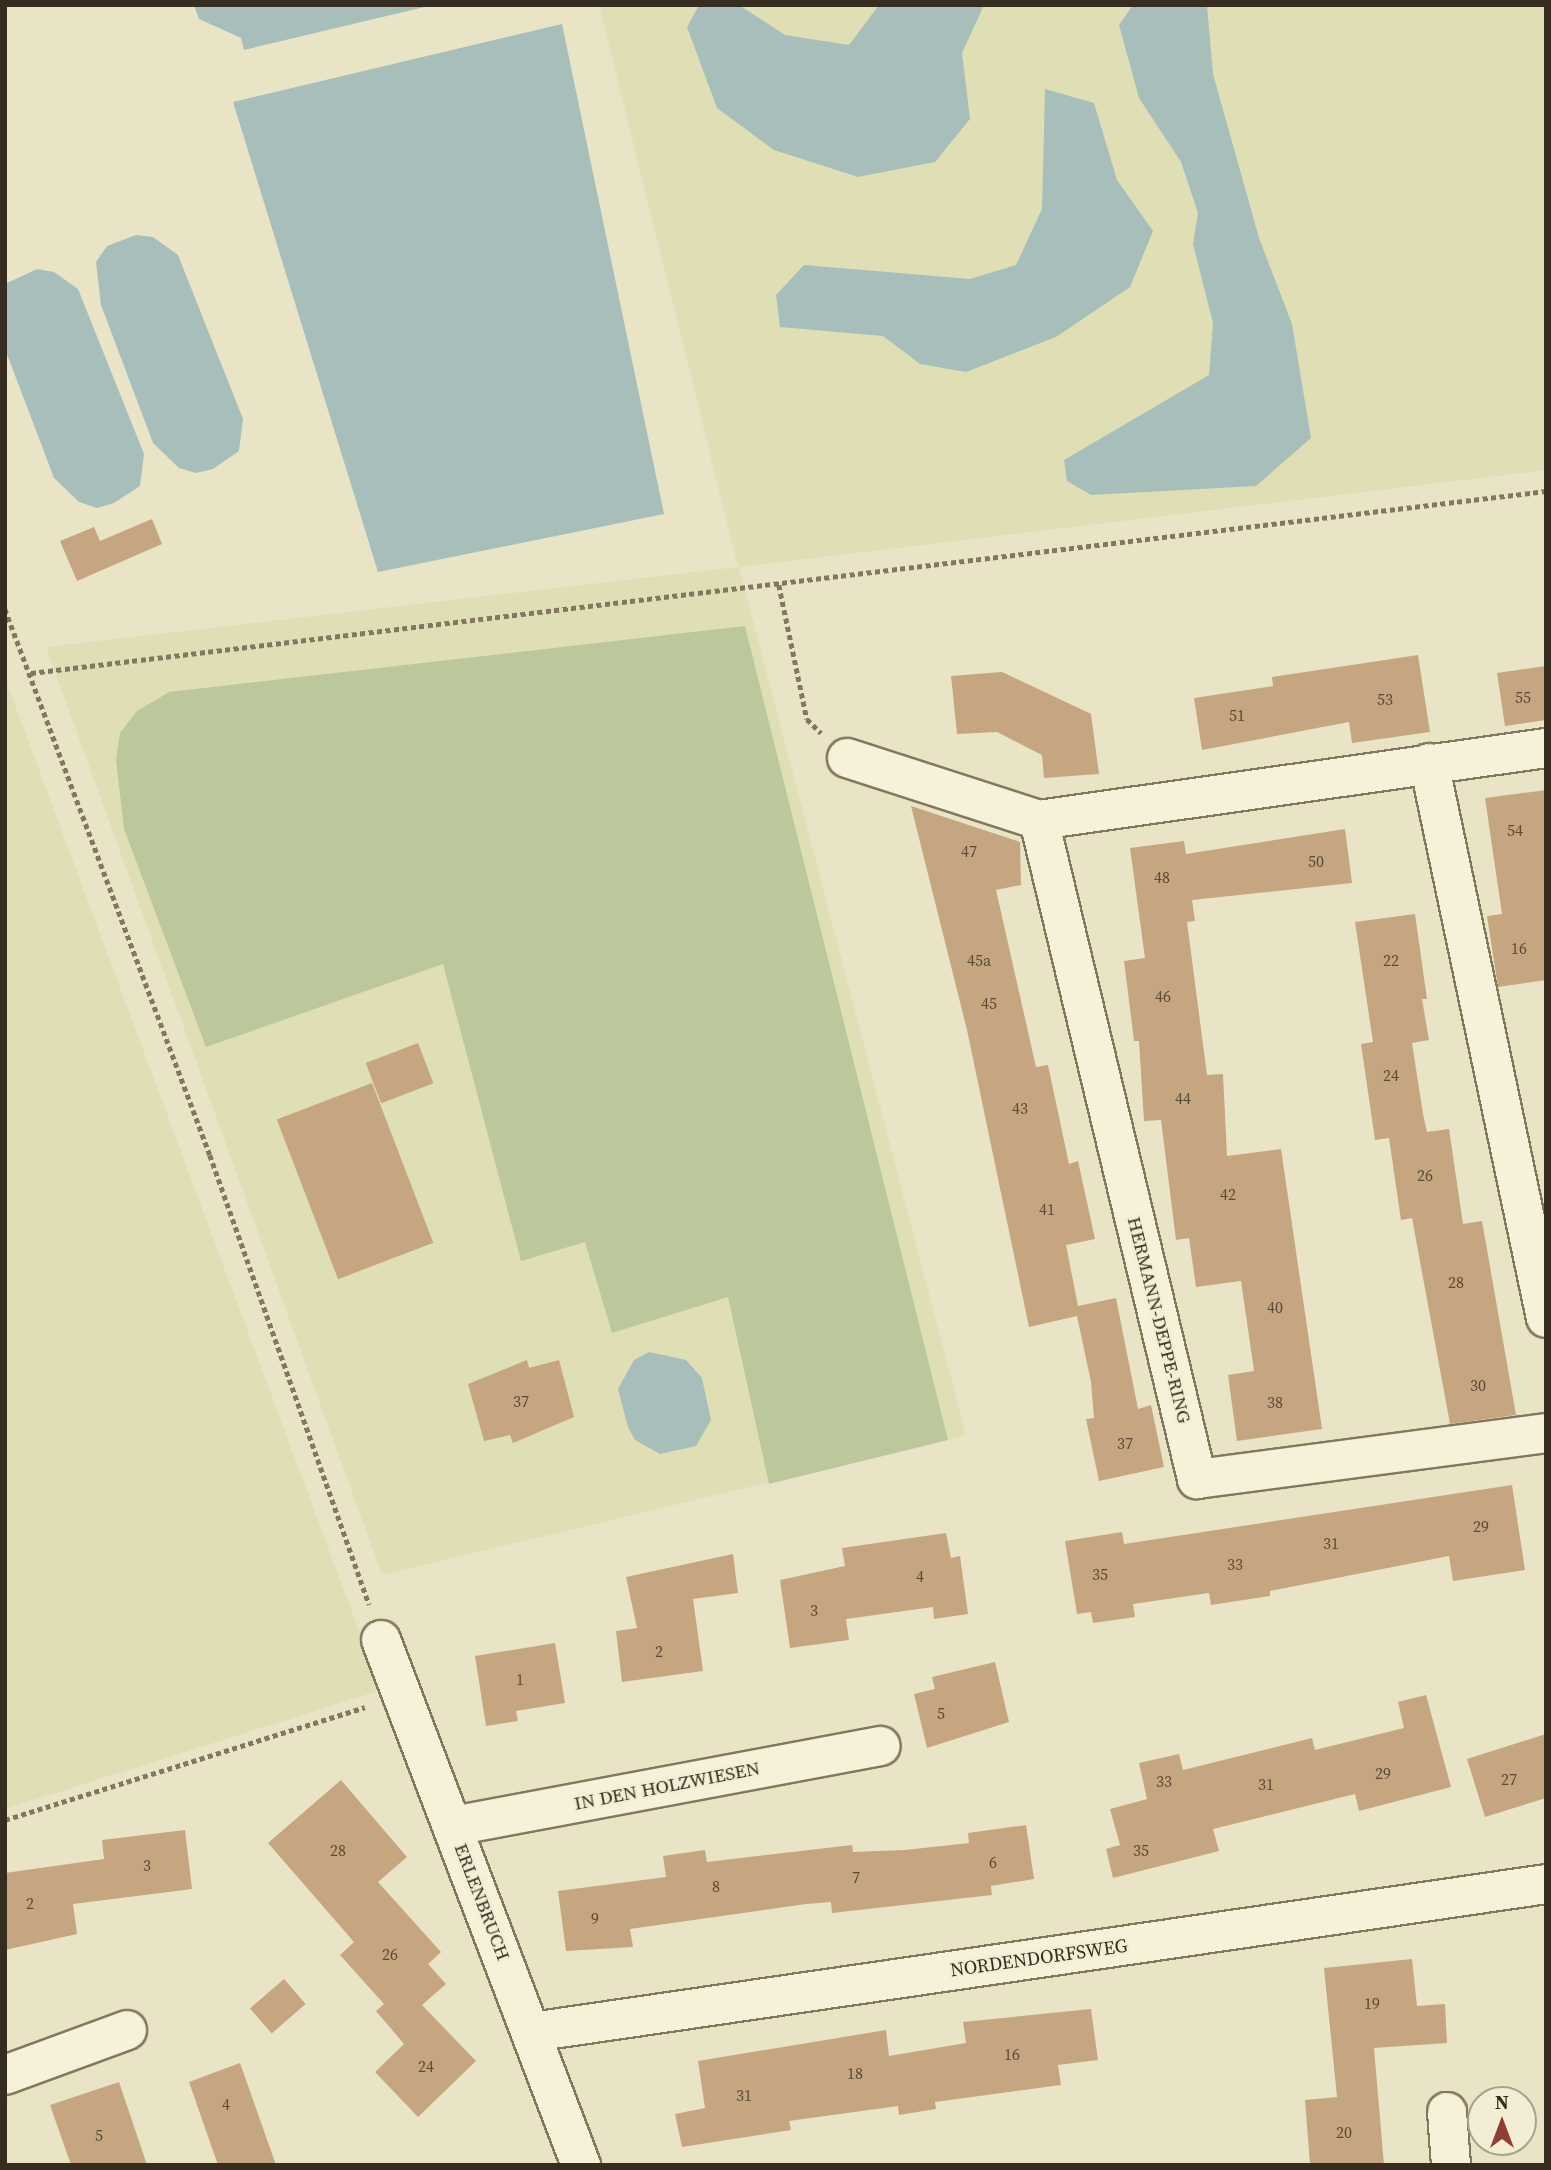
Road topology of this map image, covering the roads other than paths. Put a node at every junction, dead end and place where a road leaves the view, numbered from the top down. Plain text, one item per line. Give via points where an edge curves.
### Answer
1 (1546, 748) edge
2 (847, 758) road end
3 (1429, 763) junction
4 (1039, 820) junction
5 (1546, 1318) edge
6 (1546, 1433) edge
7 (381, 1640) road end
8 (881, 1746) dead end
9 (453, 1826) junction
10 (1546, 1884) edge
11 (127, 2031) dead end
12 (532, 2032) junction
13 (5, 2075) edge
14 (1447, 2112) dead end
15 (580, 2165) edge
16 (1451, 2165) edge

1 - 3 street
2 - 4 street
3 - 4 street
3 - 5 street
4 - 6 street, HERMANN-DEPPE-RING via 1197,1479
7 - 9 street, ERLENBRUCH
8 - 9 street, IN DEN HOLZWIESEN
9 - 12 street, ERLENBRUCH
10 - 12 street, NORDENDORFSWEG
11 - 13 street
12 - 15 street, ERLENBRUCH
14 - 16 street

